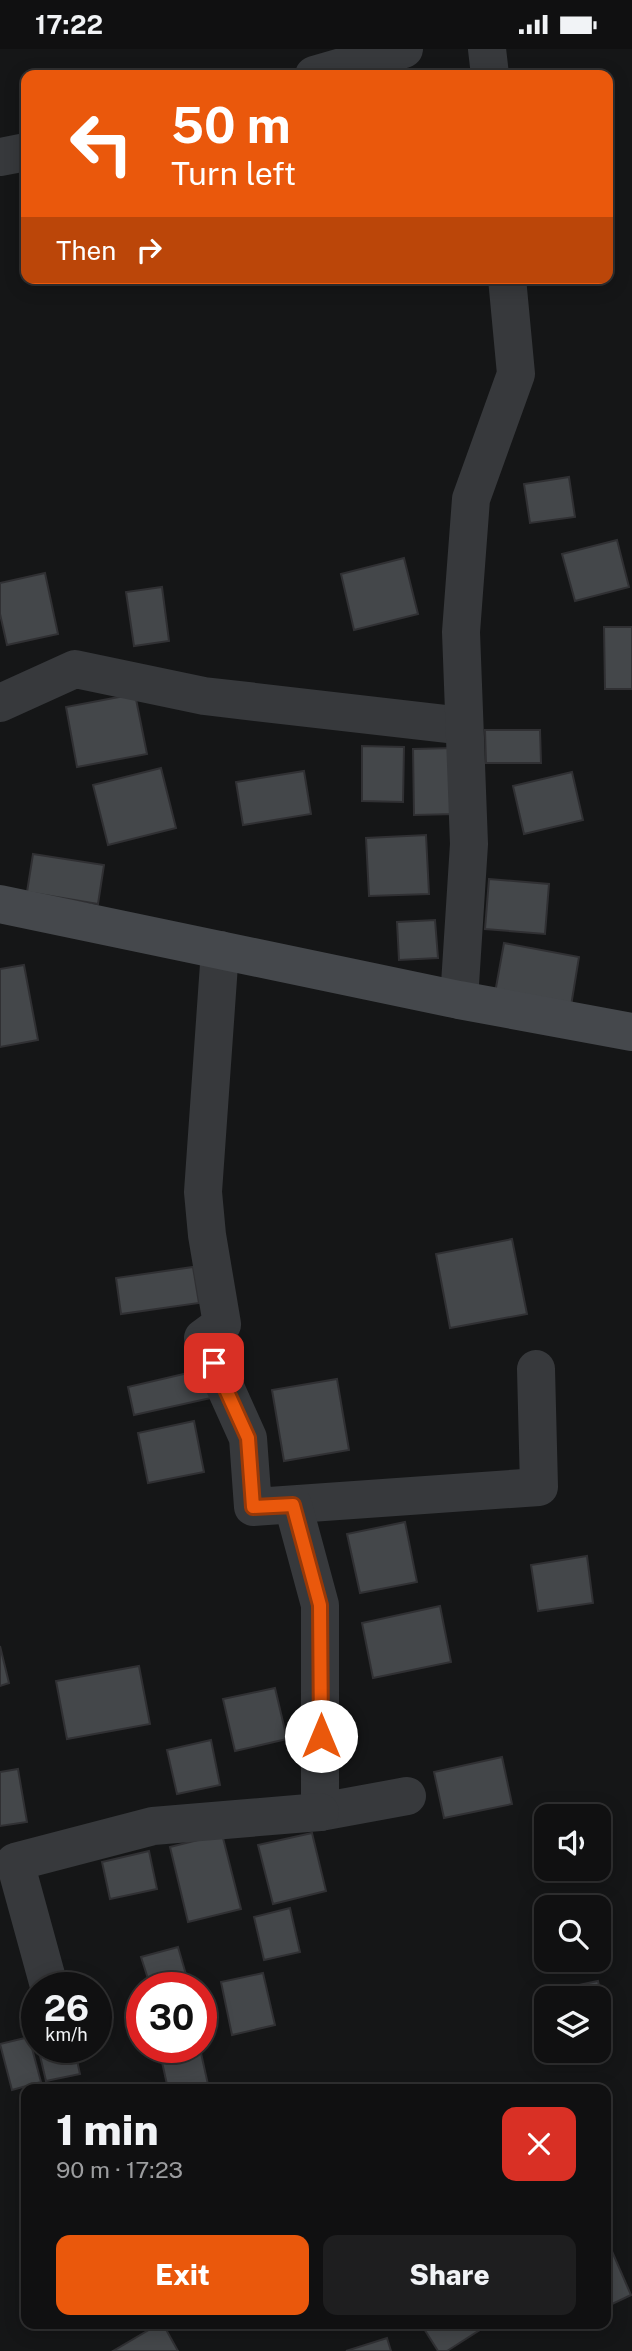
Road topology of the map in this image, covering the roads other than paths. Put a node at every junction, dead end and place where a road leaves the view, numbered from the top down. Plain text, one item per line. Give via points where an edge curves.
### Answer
1 (404, 49) edge
2 (487, 49) edge
3 (331, 70) edge
4 (489, 70) edge
5 (21, 153) edge
6 (0, 157) edge
7 (508, 284) edge
8 (0, 703) edge
9 (464, 726) junction
10 (0, 904) edge
11 (220, 950) junction
12 (459, 1000) junction
13 (632, 1032) edge
14 (536, 1369) dead end
15 (293, 1505) junction
16 (407, 1796) dead end
17 (320, 1812) junction
18 (8, 1865) edge
19 (44, 1972) edge

1 - 3 street
2 - 4 street
5 - 6 street
7 - 9 street via 516,374 471,499 461,632
8 - 9 street via 75,669 204,696
9 - 12 street via 469,843
10 - 11 street
11 - 12 street
11 - 15 street via 203,1192 222,1324 203,1338 248,1438 253,1507
12 - 13 street
14 - 15 street via 539,1487
15 - 17 street via 320,1605
16 - 17 street
17 - 18 street via 153,1826
18 - 19 street

